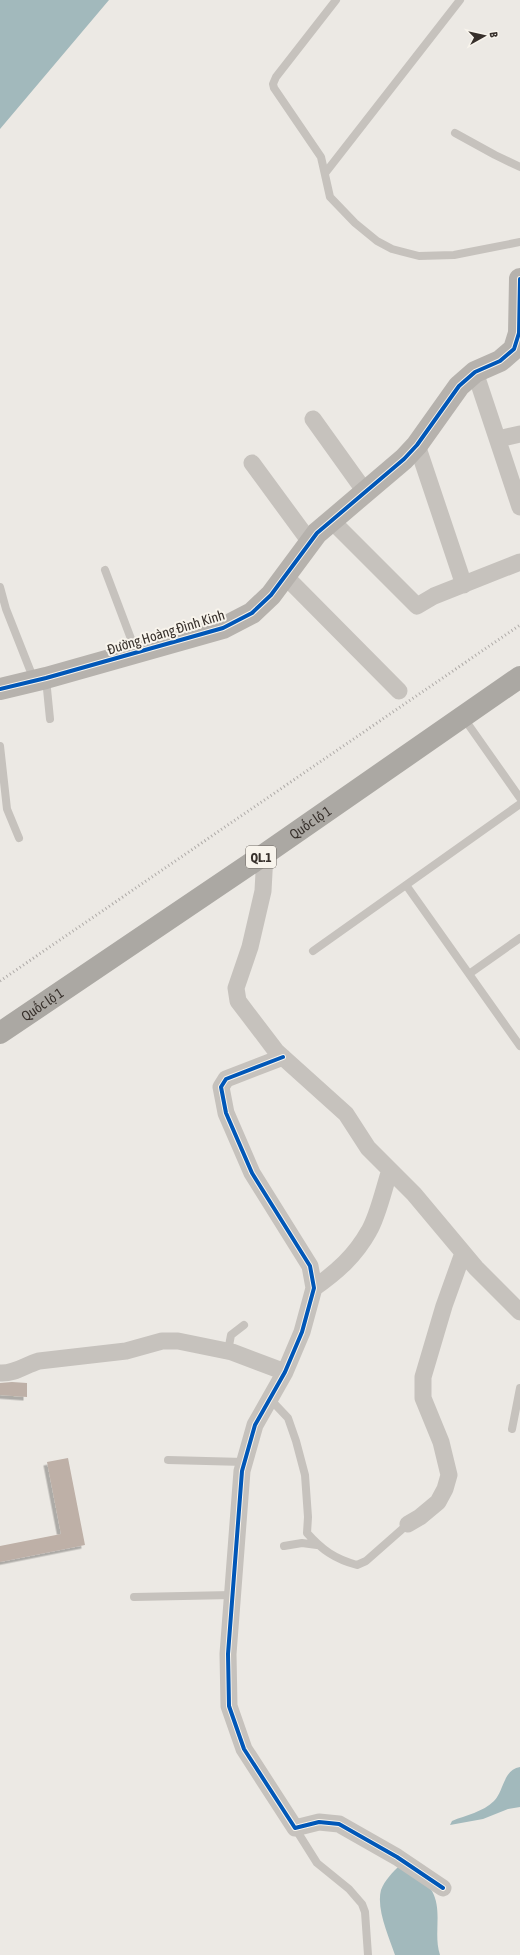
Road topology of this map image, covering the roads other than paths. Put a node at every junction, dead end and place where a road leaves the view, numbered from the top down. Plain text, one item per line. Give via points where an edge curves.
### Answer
1 (336, 0) edge
2 (460, 0) edge
3 (455, 134) dead end
4 (520, 167) edge
5 (326, 172) junction
6 (520, 242) edge
7 (520, 279) edge
8 (518, 346) edge
9 (475, 372) junction
10 (313, 419) dead end
11 (520, 434) edge
12 (498, 439) junction
13 (417, 445) junction
14 (252, 463) dead end
15 (366, 492) junction
16 (520, 507) edge
17 (332, 521) junction
18 (310, 542) junction
19 (520, 562) edge
20 (105, 570) dead end
21 (285, 576) junction
22 (464, 585) junction
23 (0, 587) edge
24 (136, 652) junction
25 (520, 677) edge
26 (40, 680) junction
27 (0, 689) edge
28 (399, 691) dead end
29 (463, 717) junction
30 (50, 719) dead end
31 (0, 746) edge
32 (520, 798) edge
33 (520, 804) edge
34 (19, 838) dead end
35 (265, 854) junction
36 (406, 885) junction
37 (520, 938) edge
38 (314, 951) dead end
39 (469, 974) junction
40 (0, 1033) edge
41 (520, 1046) edge
42 (283, 1056) junction
43 (390, 1170) junction
44 (463, 1253) junction
45 (314, 1288) junction
46 (520, 1312) edge
47 (244, 1325) dead end
48 (228, 1351) junction
49 (284, 1372) junction
50 (0, 1374) edge
51 (520, 1388) edge
52 (270, 1398) junction
53 (512, 1429) dead end
54 (168, 1460) dead end
55 (244, 1462) junction
56 (408, 1524) joint
57 (317, 1545) junction
58 (284, 1546) dead end
59 (232, 1595) junction
60 (134, 1597) dead end
61 (295, 1828) junction
62 (443, 1888) dead end
63 (368, 1955) edge

1 - 5 lane via 273,84 318,151
2 - 5 lane
3 - 4 lane
5 - 6 lane via 330,197 355,223 377,241 392,249 419,256 454,255
7 - 8 street, Đường Hoàng Đình Kinh
8 - 9 street, Đường Hoàng Đình Kinh via 508,355
9 - 12 street
9 - 13 street, Đường Hoàng Đình Kinh via 459,386
10 - 15 street
11 - 12 street
12 - 16 street
13 - 15 street, Đường Hoàng Đình Kinh
13 - 22 street
14 - 18 street
15 - 17 street, Đường Hoàng Đình Kinh
17 - 18 street, Đường Hoàng Đình Kinh
17 - 22 street via 417,606 434,596
18 - 21 street, Đường Hoàng Đình Kinh
19 - 22 street
20 - 24 lane
21 - 24 street, Đường Hoàng Đình Kinh via 261,605 240,620 223,628
21 - 28 street
23 - 26 lane via 6,609
24 - 26 street, Đường Hoàng Đình Kinh
25 - 29 highway, Quốc lộ 1 / QL.1
26 - 27 street, Đường Hoàng Đình Kinh
26 - 30 lane
29 - 32 lane
29 - 35 highway, Quốc lộ 1 / QL.1
31 - 34 lane via 7,809
33 - 36 lane
35 - 40 highway, Quốc lộ 1 / QL.1
35 - 42 street via 263,890 250,947 236,988 238,1001 276,1051
36 - 38 lane
36 - 39 lane
37 - 39 lane
39 - 41 lane
42 - 43 street via 346,1114 368,1148
42 - 45 street via 226,1079 221,1087 226,1113 252,1173 310,1266
43 - 44 street via 414,1194
43 - 45 street via 370,1230 352,1257 337,1273
44 - 46 street
44 - 56 street via 423,1377 422,1398 441,1442 449,1475 438,1502
45 - 49 street via 302,1332
47 - 48 lane via 231,1335
48 - 49 street
48 - 50 street via 196,1343 162,1341 126,1351 39,1361 27,1364 17,1371
49 - 52 street
51 - 53 lane
52 - 55 street via 255,1425
52 - 57 lane via 288,1418 296,1441 305,1475 307,1534
54 - 55 lane
55 - 59 street
56 - 57 lane via 366,1561 357,1565 339,1560
57 - 58 lane via 302,1543
59 - 60 lane
59 - 61 street via 228,1654 229,1706 244,1749
61 - 62 street via 319,1822 339,1824 398,1857
61 - 63 lane via 317,1862 362,1904 365,1912

